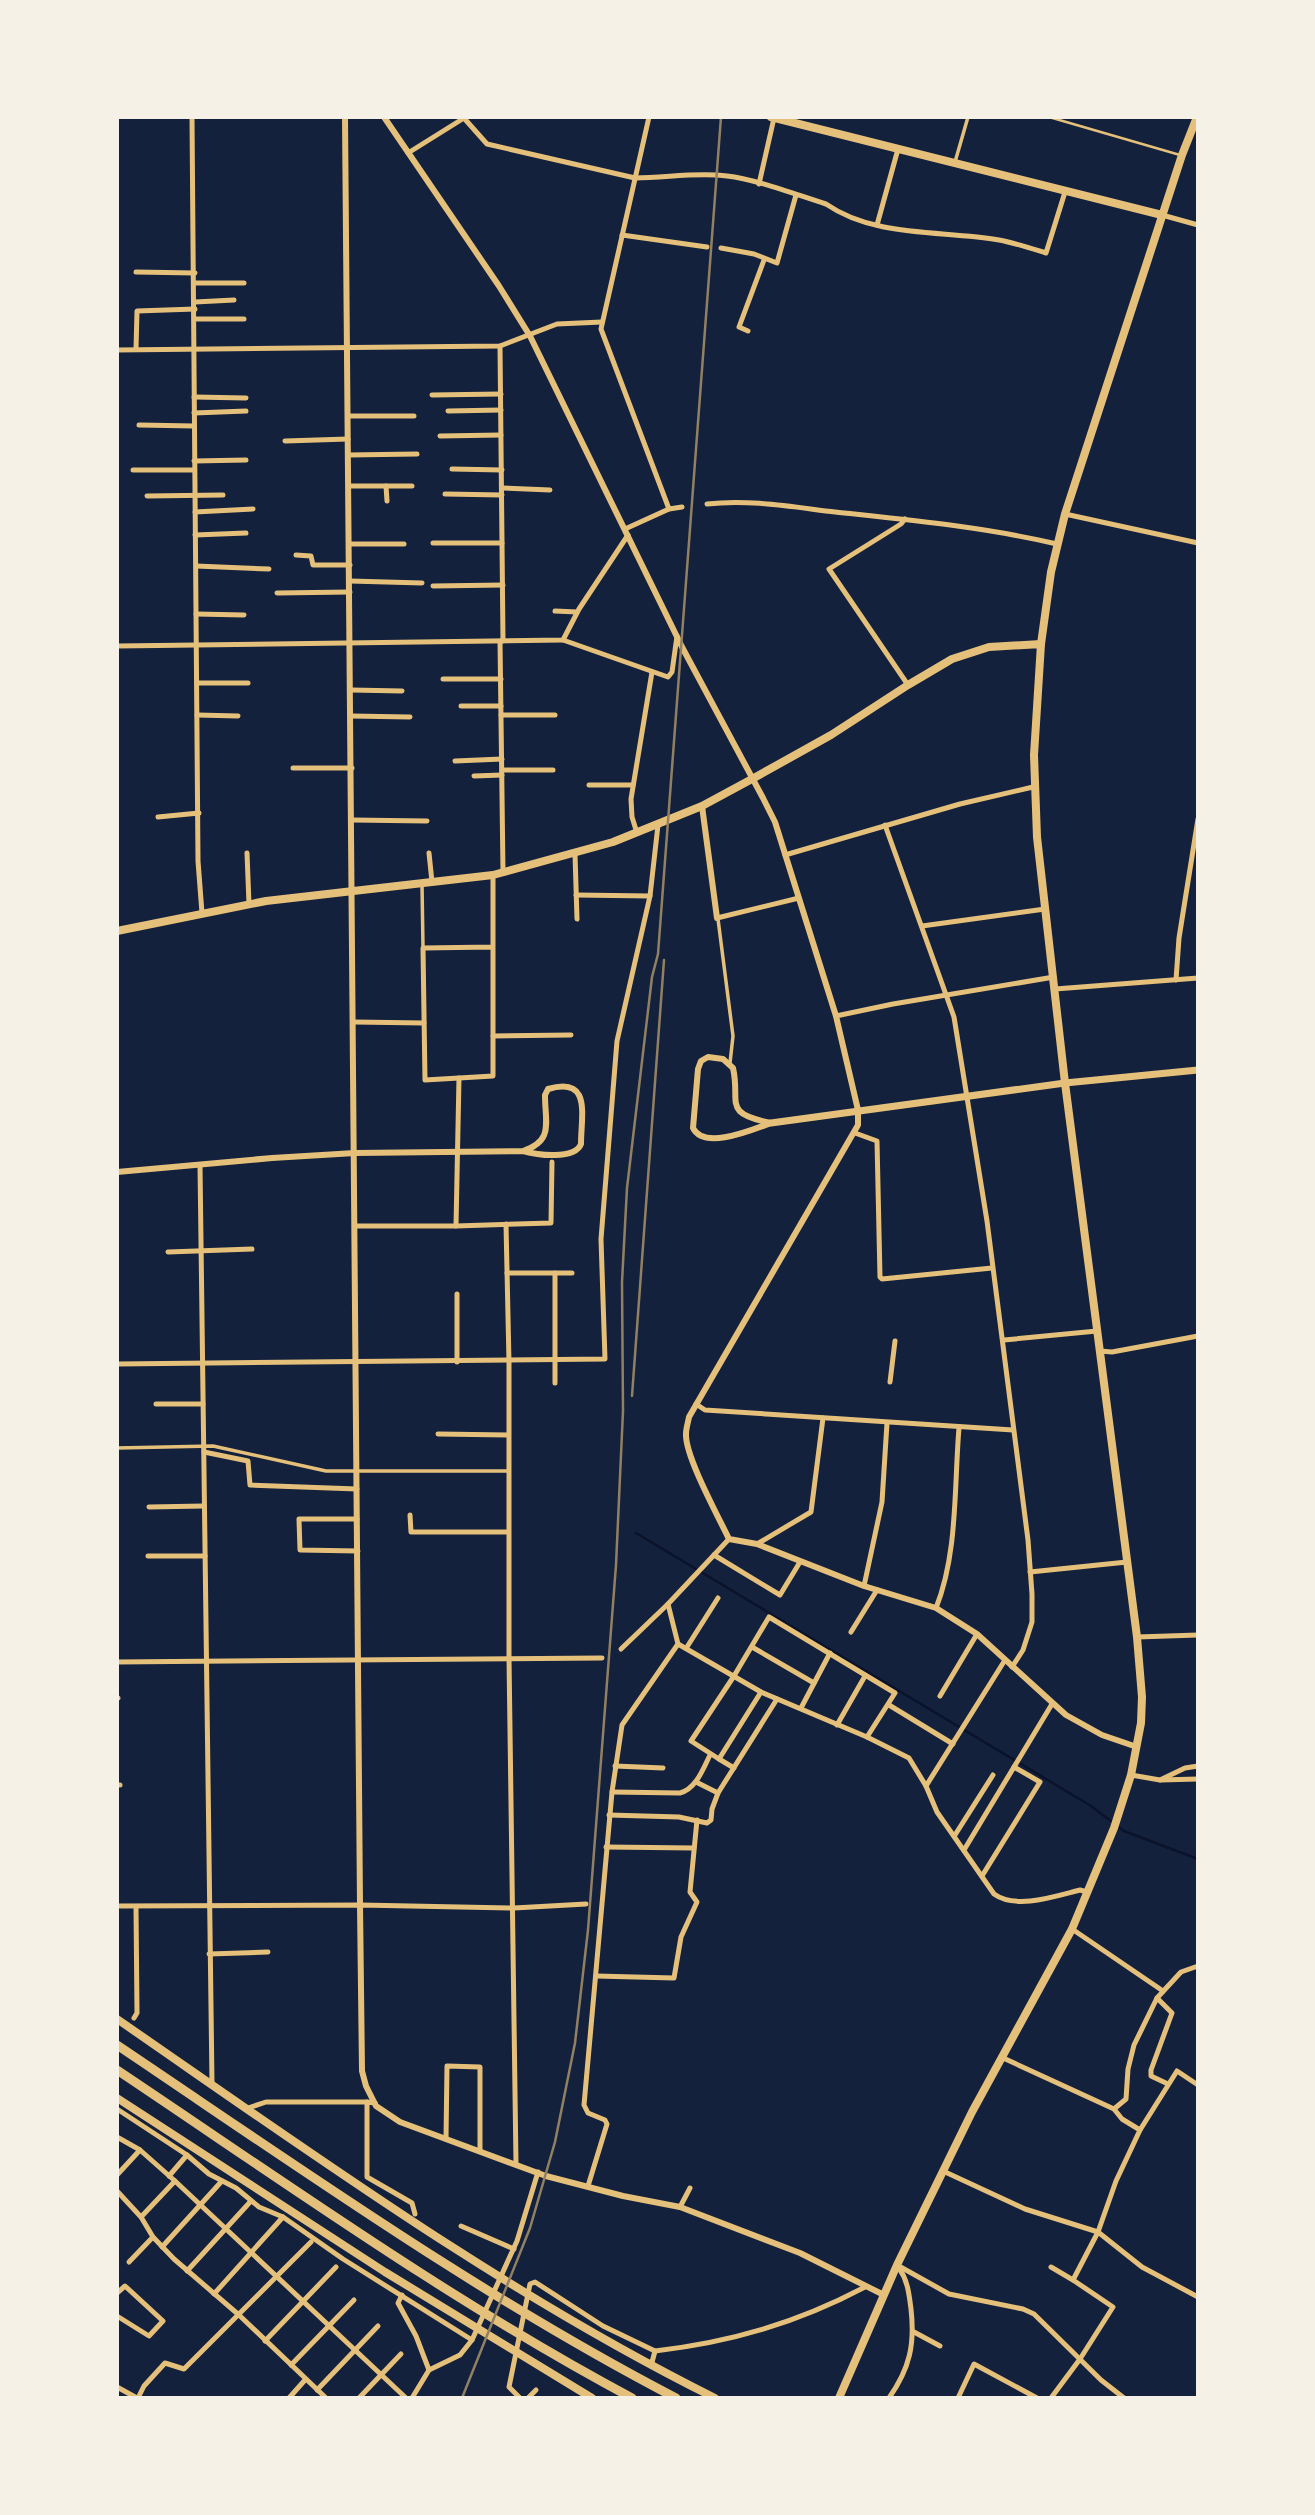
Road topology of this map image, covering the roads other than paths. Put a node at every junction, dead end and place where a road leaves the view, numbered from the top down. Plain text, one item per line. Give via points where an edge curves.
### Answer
1 (192, 117) edge
2 (345, 117) edge
3 (384, 117) edge
4 (649, 117) edge
5 (968, 117) edge
6 (1049, 117) edge
7 (1198, 117) edge
8 (464, 118) edge
9 (773, 118) edge
10 (898, 149) junction
11 (408, 153) junction
12 (1182, 155) junction
13 (954, 164) junction
14 (635, 178) junction
15 (759, 184) junction
16 (1065, 192) junction
17 (796, 195) junction
18 (1163, 215) junction
19 (877, 225) junction
20 (1198, 225) edge
21 (622, 235) junction
22 (707, 247) dead end
23 (721, 248) dead end
24 (764, 260) junction
25 (136, 272) dead end
26 (195, 273) junction
27 (195, 283) junction
28 (244, 284) dead end
29 (234, 300) dead end
30 (195, 302) junction
31 (195, 309) junction
32 (195, 319) junction
33 (244, 319) dead end
34 (602, 322) junction
35 (748, 331) dead end
36 (530, 336) junction
37 (500, 346) junction
38 (348, 348) junction
39 (136, 349) junction
40 (194, 349) junction
41 (117, 350) edge
42 (501, 394) junction
43 (432, 395) dead end
44 (194, 397) junction
45 (246, 398) dead end
46 (246, 411) dead end
47 (448, 411) dead end
48 (501, 411) junction
49 (194, 413) junction
50 (348, 416) junction
51 (414, 416) dead end
52 (139, 425) dead end
53 (194, 426) junction
54 (501, 435) junction
55 (440, 436) dead end
56 (348, 439) junction
57 (285, 441) dead end
58 (417, 454) dead end
59 (348, 455) junction
60 (246, 460) dead end
61 (194, 461) junction
62 (452, 468) dead end
63 (133, 470) dead end
64 (194, 470) junction
65 (502, 470) junction
66 (349, 486) junction
67 (386, 486) junction
68 (412, 486) dead end
69 (550, 490) dead end
70 (502, 491) junction
71 (445, 494) dead end
72 (195, 495) junction
73 (223, 495) dead end
74 (147, 496) dead end
75 (387, 501) dead end
76 (706, 505) dead end
77 (682, 507) dead end
78 (253, 509) dead end
79 (670, 509) junction
80 (195, 512) junction
81 (1065, 513) junction
82 (905, 519) junction
83 (626, 532) junction
84 (246, 533) dead end
85 (195, 535) junction
86 (433, 542) dead end
87 (502, 543) junction
88 (1198, 543) edge
89 (349, 544) junction
90 (404, 544) dead end
91 (1057, 544) junction
92 (296, 555) dead end
93 (349, 565) junction
94 (195, 566) junction
95 (269, 569) dead end
96 (350, 581) junction
97 (422, 583) dead end
98 (503, 585) junction
99 (433, 586) dead end
100 (350, 592) junction
101 (277, 593) dead end
102 (555, 611) dead end
103 (577, 612) junction
104 (196, 614) junction
105 (244, 615) dead end
106 (677, 635) junction
107 (563, 640) junction
108 (502, 641) junction
109 (350, 643) junction
110 (1041, 644) junction
111 (117, 646) edge
112 (196, 646) junction
113 (652, 672) junction
114 (443, 679) dead end
115 (501, 679) junction
116 (197, 683) junction
117 (248, 683) dead end
118 (908, 685) junction
119 (351, 690) junction
120 (402, 691) dead end
121 (461, 706) dead end
122 (501, 706) junction
123 (197, 715) junction
124 (501, 715) junction
125 (555, 715) dead end
126 (239, 716) dead end
127 (351, 716) junction
128 (410, 717) dead end
129 (502, 759) junction
130 (456, 761) dead end
131 (293, 768) dead end
132 (352, 768) junction
133 (553, 769) dead end
134 (502, 772) junction
135 (474, 776) dead end
136 (752, 779) junction
137 (589, 785) dead end
138 (633, 785) junction
139 (1033, 787) junction
140 (702, 806) junction
141 (199, 813) junction
142 (158, 817) dead end
143 (1198, 819) edge
144 (352, 820) junction
145 (427, 821) dead end
146 (658, 825) junction
147 (885, 825) junction
148 (637, 833) junction
149 (247, 853) dead end
150 (429, 853) dead end
151 (576, 853) junction
152 (785, 855) junction
153 (503, 872) junction
154 (493, 875) junction
155 (432, 882) junction
156 (422, 883) junction
157 (353, 891) junction
158 (576, 895) junction
159 (650, 896) junction
160 (799, 898) junction
161 (249, 904) junction
162 (1045, 909) junction
163 (202, 913) junction
164 (718, 918) junction
165 (577, 919) dead end
166 (922, 926) junction
167 (117, 931) edge
168 (493, 947) junction
169 (423, 948) junction
170 (1054, 978) junction
171 (1198, 978) edge
172 (1177, 980) junction
173 (1055, 989) junction
174 (948, 996) junction
175 (836, 1016) junction
176 (354, 1022) junction
177 (424, 1023) junction
178 (571, 1035) dead end
179 (493, 1036) junction
180 (730, 1063) junction
181 (1198, 1070) edge
182 (459, 1078) junction
183 (1065, 1083) junction
184 (967, 1095) junction
185 (858, 1110) junction
186 (771, 1123) junction
187 (855, 1133) junction
188 (545, 1137) junction
189 (523, 1151) junction
190 (457, 1152) junction
191 (355, 1153) junction
192 (556, 1154) junction
193 (552, 1162) dead end
194 (200, 1165) junction
195 (117, 1172) edge
196 (506, 1224) junction
197 (356, 1226) junction
198 (456, 1226) junction
199 (252, 1250) dead end
200 (201, 1251) junction
201 (168, 1252) dead end
202 (992, 1268) junction
203 (507, 1273) junction
204 (555, 1273) junction
205 (572, 1273) dead end
206 (457, 1294) dead end
207 (1097, 1331) junction
208 (1198, 1336) edge
209 (1004, 1340) junction
210 (895, 1341) dead end
211 (1100, 1351) junction
212 (554, 1360) junction
213 (457, 1362) junction
214 (509, 1362) junction
215 (356, 1363) junction
216 (117, 1364) edge
217 (203, 1365) junction
218 (890, 1381) dead end
219 (555, 1383) dead end
220 (156, 1404) dead end
221 (203, 1404) junction
222 (696, 1404) junction
223 (823, 1418) junction
224 (887, 1423) junction
225 (959, 1428) junction
226 (1013, 1430) junction
227 (438, 1433) dead end
228 (508, 1434) junction
229 (117, 1448) edge
230 (204, 1449) junction
231 (357, 1471) junction
232 (508, 1471) junction
233 (357, 1489) junction
234 (204, 1506) junction
235 (149, 1507) dead end
236 (410, 1515) dead end
237 (357, 1519) junction
238 (509, 1532) junction
239 (729, 1539) junction
240 (757, 1544) junction
241 (358, 1551) junction
242 (714, 1555) junction
243 (148, 1556) dead end
244 (205, 1556) junction
245 (800, 1562) junction
246 (1127, 1562) junction
247 (1030, 1572) junction
248 (864, 1586) junction
249 (877, 1590) junction
250 (718, 1598) dead end
251 (667, 1604) junction
252 (936, 1608) junction
253 (851, 1632) dead end
254 (977, 1634) junction
255 (1198, 1635) edge
256 (1137, 1637) junction
257 (678, 1644) junction
258 (687, 1647) junction
259 (752, 1647) junction
260 (621, 1649) dead end
261 (830, 1653) junction
262 (509, 1658) junction
263 (602, 1658) dead end
264 (1005, 1660) junction
265 (359, 1661) junction
266 (117, 1662) edge
267 (206, 1662) junction
268 (1012, 1667) junction
269 (734, 1676) junction
270 (865, 1676) junction
271 (814, 1683) junction
272 (761, 1692) junction
273 (940, 1696) dead end
274 (777, 1699) junction
275 (888, 1704) junction
276 (1052, 1704) junction
277 (800, 1708) junction
278 (837, 1725) junction
279 (867, 1737) junction
280 (953, 1744) junction
281 (1137, 1747) junction
282 (710, 1755) junction
283 (719, 1759) junction
284 (615, 1766) junction
285 (1198, 1766) edge
286 (1014, 1767) junction
287 (663, 1768) dead end
288 (734, 1768) junction
289 (993, 1775) dead end
290 (1131, 1775) junction
291 (1198, 1779) edge
292 (1160, 1780) junction
293 (696, 1782) junction
294 (926, 1786) junction
295 (611, 1792) junction
296 (718, 1793) junction
297 (609, 1815) junction
298 (696, 1820) junction
299 (955, 1835) junction
300 (606, 1847) junction
301 (694, 1848) junction
302 (964, 1850) junction
303 (982, 1876) junction
304 (1089, 1892) junction
305 (586, 1904) dead end
306 (360, 1905) junction
307 (117, 1906) edge
308 (208, 1906) junction
309 (136, 1907) junction
310 (514, 1908) junction
311 (1072, 1929) junction
312 (268, 1952) dead end
313 (209, 1954) junction
314 (1198, 1966) edge
315 (596, 1976) junction
316 (1163, 1991) junction
317 (1157, 1998) junction
318 (134, 2018) dead end
319 (117, 2019) edge
320 (117, 2045) edge
321 (1001, 2057) junction
322 (117, 2070) edge
323 (212, 2083) junction
324 (1168, 2084) junction
325 (1198, 2085) edge
326 (117, 2098) edge
327 (371, 2103) junction
328 (248, 2108) junction
329 (117, 2109) edge
330 (1114, 2109) junction
331 (1140, 2130) junction
332 (117, 2137) edge
333 (446, 2139) junction
334 (140, 2150) junction
335 (480, 2151) junction
336 (187, 2155) junction
337 (516, 2164) junction
338 (943, 2171) junction
339 (538, 2172) junction
340 (117, 2175) edge
341 (169, 2176) junction
342 (175, 2181) junction
343 (221, 2182) junction
344 (587, 2186) junction
345 (690, 2188) dead end
346 (117, 2190) edge
347 (251, 2201) junction
348 (200, 2205) junction
349 (680, 2207) junction
350 (412, 2216) junction
351 (141, 2217) junction
352 (283, 2217) junction
353 (461, 2226) dead end
354 (226, 2230) junction
355 (1098, 2232) junction
356 (153, 2237) junction
357 (311, 2242) dead end
358 (162, 2247) junction
359 (514, 2249) junction
360 (252, 2253) junction
361 (129, 2262) dead end
362 (897, 2265) junction
363 (336, 2266) dead end
364 (1051, 2267) dead end
365 (187, 2271) junction
366 (277, 2277) junction
367 (1073, 2280) junction
368 (865, 2287) junction
369 (117, 2293) edge
370 (214, 2294) junction
371 (402, 2295) junction
372 (884, 2295) junction
373 (1198, 2297) edge
374 (354, 2300) dead end
375 (303, 2301) junction
376 (239, 2315) junction
377 (117, 2316) edge
378 (329, 2325) junction
379 (378, 2326) dead end
380 (914, 2332) junction
381 (472, 2340) junction
382 (265, 2341) junction
383 (940, 2346) dead end
384 (355, 2350) junction
385 (655, 2351) junction
386 (401, 2354) dead end
387 (1080, 2359) junction
388 (291, 2365) junction
389 (651, 2366) junction
390 (429, 2370) junction
391 (382, 2375) junction
392 (305, 2379) junction
393 (117, 2387) edge
394 (317, 2390) junction
395 (536, 2390) dead end
396 (137, 2398) edge
397 (289, 2398) edge
398 (326, 2398) edge
399 (359, 2398) edge
400 (409, 2398) edge
401 (520, 2398) edge
402 (528, 2398) edge
403 (592, 2398) edge
404 (632, 2398) edge
405 (676, 2398) edge
406 (715, 2398) edge
407 (839, 2398) edge
408 (889, 2398) edge
409 (958, 2398) edge
410 (1037, 2398) edge
411 (1051, 2398) edge
412 (1124, 2398) edge

1 - 26 street
2 - 38 street
3 - 11 street
4 - 14 street
5 - 13 street
6 - 12 lane
7 - 12 main road
8 - 11 street
8 - 14 street via 487,144
9 - 10 main road
9 - 15 street
10 - 13 main road
10 - 19 street
11 - 36 street
12 - 18 main road
13 - 16 main road
14 - 15 street via 728,176
14 - 21 street
15 - 17 street
16 - 18 main road
16 - 19 street via 1046,253 1001,240
17 - 19 street
17 - 24 street via 777,263
18 - 20 street
18 - 81 main road
21 - 22 street
21 - 34 street
23 - 24 street
24 - 35 street via 739,327
25 - 26 street
26 - 27 street
27 - 28 street
27 - 30 street
29 - 30 street
30 - 31 street
31 - 32 street
31 - 39 street via 137,311
32 - 33 street
32 - 40 street
34 - 36 street via 557,324
34 - 79 street
36 - 37 street
36 - 83 street
37 - 38 street
37 - 42 street
38 - 40 street
38 - 50 street
39 - 40 street
39 - 41 street
40 - 44 street
42 - 43 street
42 - 48 street
44 - 45 street
44 - 49 street
46 - 49 street
47 - 48 street
48 - 54 street
49 - 53 street
50 - 51 street
50 - 56 street
52 - 53 street
53 - 61 street
54 - 55 street
54 - 65 street
56 - 57 street
56 - 59 street
58 - 59 street
59 - 66 street
60 - 61 street
61 - 64 street
62 - 65 street
63 - 64 street
64 - 72 street
65 - 70 street
66 - 67 street
66 - 89 street
67 - 68 street
67 - 75 street
69 - 70 street
70 - 71 street
70 - 87 street
72 - 73 street
72 - 74 street
72 - 80 street
76 - 82 street via 755,503
77 - 79 street
78 - 80 street
79 - 83 street
80 - 85 street
81 - 88 street
81 - 91 main road
82 - 91 street via 1012,533
82 - 118 street via 829,569
83 - 103 street
83 - 106 street
84 - 85 street
85 - 94 street
86 - 87 street
87 - 98 street
89 - 90 street
89 - 93 street
91 - 110 main road
92 - 93 street via 311,556 313,565
93 - 96 street
94 - 95 street
94 - 104 street
96 - 97 street
96 - 100 street
98 - 99 street
98 - 108 street
100 - 101 street
100 - 109 street
102 - 103 street
103 - 107 street
104 - 105 street
104 - 112 street
106 - 113 street via 672,673 668,677
106 - 136 street
107 - 108 street
107 - 113 street
108 - 109 street
108 - 115 street
109 - 112 street
109 - 119 street
110 - 118 main road via 969,652
110 - 139 main road
111 - 112 street
112 - 116 street
113 - 138 street
114 - 115 street
115 - 122 street
116 - 117 street
116 - 123 street
118 - 136 main road
119 - 120 street
119 - 127 street
121 - 122 street
122 - 124 street
123 - 126 street
123 - 141 street
124 - 125 street
124 - 129 street
127 - 128 street
127 - 132 street
129 - 130 street
129 - 134 street
131 - 132 street
132 - 144 street
133 - 134 street
134 - 135 street
134 - 153 street
136 - 140 main road
136 - 152 street via 775,822
137 - 138 street
138 - 148 street via 632,817
139 - 147 street
139 - 162 main road
140 - 146 main road
140 - 164 street
141 - 142 street
141 - 163 street
143 - 172 street
144 - 145 street
144 - 157 street
146 - 148 main road
146 - 159 street
147 - 152 street
147 - 166 street
148 - 151 main road
149 - 161 street
150 - 155 street
151 - 153 main road
151 - 158 street
152 - 160 street
153 - 154 main road
154 - 155 main road
154 - 168 street
155 - 156 main road
156 - 157 main road
156 - 169 street
157 - 161 main road
157 - 176 street
158 - 159 street
158 - 165 street
159 - 212 street via 617,1041 601,1239 605,1359
160 - 164 street
160 - 175 street
161 - 163 main road
162 - 166 street
162 - 170 main road
163 - 167 main road
164 - 180 street via 733,1036
166 - 174 street
168 - 169 street
168 - 179 street
169 - 177 street
170 - 173 main road
170 - 174 street
171 - 172 street
172 - 173 street
173 - 183 main road
174 - 175 street
174 - 184 street
175 - 185 street
176 - 177 street
176 - 191 street
177 - 182 street via 425,1080
178 - 179 street
179 - 182 street via 493,1076
180 - 186 street via 737,1107 746,1116
180 - 186 street via 708,1057 701,1060 696,1133 724,1138
181 - 183 main road
182 - 190 street
183 - 184 main road
183 - 207 main road
184 - 185 main road
184 - 202 street
185 - 186 main road
185 - 187 street
187 - 202 street via 877,1141 882,1279
187 - 222 street
188 - 189 street
188 - 192 street
188 - 192 street via 548,1089 575,1089 581,1096 581,1144 572,1154
189 - 190 street
189 - 192 street
190 - 191 street
190 - 198 street
191 - 194 street
191 - 197 street
193 - 196 street via 551,1223
194 - 195 street
194 - 200 street
196 - 198 street
196 - 203 street
197 - 198 street
197 - 215 street
199 - 200 street
200 - 201 street
200 - 217 street
202 - 209 street
203 - 204 street
203 - 214 street
204 - 205 street
204 - 212 street
206 - 213 street
207 - 209 street
207 - 211 main road
208 - 211 street
209 - 226 street
210 - 218 street
211 - 246 main road
212 - 214 street
212 - 219 street
213 - 214 street
213 - 215 street
214 - 228 street
215 - 217 street
215 - 231 street
216 - 217 street
217 - 221 street
220 - 221 street
221 - 230 street
222 - 223 street via 705,1410
222 - 239 street via 687,1443
223 - 224 street
223 - 240 street via 811,1512
224 - 225 street
224 - 248 street via 882,1502
225 - 226 street
225 - 252 street via 951,1541
226 - 247 street
227 - 228 street
228 - 232 street
229 - 230 street
230 - 231 street via 212,1446 326,1471
230 - 233 street via 248,1461 250,1485
230 - 234 street
231 - 232 street
231 - 233 street
232 - 238 street
233 - 237 street
234 - 235 street
234 - 244 street
236 - 238 street via 411,1532
237 - 241 street
237 - 241 street via 299,1519 300,1550
238 - 262 street
239 - 240 street
239 - 242 street
240 - 245 street
241 - 265 street
242 - 245 street via 780,1595
242 - 251 street
243 - 244 street
244 - 267 street
245 - 248 street
246 - 247 street
246 - 256 main road
247 - 268 street via 1032,1622
248 - 249 street
249 - 252 street
249 - 253 street
250 - 258 street
251 - 257 street
251 - 260 street
252 - 254 street
254 - 264 street
254 - 273 street
255 - 256 street
256 - 281 main road via 1142,1697
257 - 258 street
257 - 284 street via 622,1725
258 - 269 street
259 - 261 street via 769,1617
259 - 269 street
259 - 271 street
261 - 270 street
261 - 271 street
262 - 263 street
262 - 265 street
262 - 310 street
264 - 268 street
264 - 280 street
265 - 267 street
265 - 306 street
266 - 267 street
267 - 308 street
268 - 276 street
269 - 272 street
269 - 282 street via 691,1741
270 - 275 street via 895,1693
270 - 278 street
271 - 277 street
272 - 274 street
272 - 283 street
274 - 277 street
274 - 288 street
275 - 279 street
275 - 280 street
276 - 281 street via 1084,1726
276 - 286 street
277 - 278 street
278 - 279 street
279 - 294 street via 909,1758
280 - 294 street
281 - 290 main road
282 - 283 street
282 - 293 street
283 - 288 street
284 - 287 street
284 - 295 street
285 - 292 street
286 - 302 street
286 - 303 street via 1040,1782
288 - 296 street
289 - 299 street
290 - 292 street
290 - 304 main road
291 - 292 street
293 - 295 street via 680,1793
293 - 296 street
294 - 299 street via 937,1812
295 - 297 street
296 - 298 street via 712,1820
297 - 298 street
297 - 300 street
298 - 301 street
299 - 302 street
300 - 301 street
300 - 315 street
301 - 315 street via 690,1892 696,1902 681,1937 674,1979
302 - 303 street
303 - 304 street via 1001,1899 1035,1901
304 - 311 main road
305 - 310 street
306 - 308 street
306 - 310 street
306 - 327 street via 362,2071
307 - 309 street
308 - 309 street
308 - 313 street
309 - 318 street
310 - 337 street
311 - 316 street
311 - 321 main road
312 - 313 street
313 - 323 street
314 - 316 street via 1181,1972
315 - 344 street via 584,2105 588,2113 607,2124
316 - 317 street
317 - 324 street via 1172,2013 1151,2076
317 - 330 street via 1134,2045 1126,2099
319 - 323 main road
320 - 405 highway via 401,2236 561,2335
321 - 330 street
321 - 338 main road
322 - 404 highway via 393,2255
323 - 328 main road
324 - 325 street via 1177,2071
324 - 331 street
326 - 403 main road via 385,2272
327 - 328 street via 266,2102
327 - 333 street via 400,2122
327 - 350 street via 367,2177 412,2203
328 - 350 main road
329 - 336 street
330 - 331 street
331 - 355 street
332 - 334 street
333 - 335 street
333 - 335 street via 447,2066 480,2067
334 - 340 street
334 - 341 street
335 - 337 street
336 - 341 street
336 - 343 street
337 - 339 street
338 - 355 street via 1025,2209
338 - 362 main road
339 - 344 street
339 - 359 street
341 - 342 street
342 - 348 street
342 - 351 street
343 - 347 street
343 - 348 street
344 - 349 street
345 - 349 street
346 - 351 street
347 - 352 street
347 - 354 street
348 - 354 street
348 - 358 street
349 - 368 street via 800,2253
350 - 389 main road via 463,2253
351 - 356 street
352 - 360 street
352 - 371 street
353 - 359 street
354 - 360 street
354 - 365 street
355 - 367 street
355 - 373 street via 1142,2267
356 - 358 street
356 - 361 street
357 - 366 street
358 - 365 street
359 - 381 street
360 - 366 street
360 - 370 street
362 - 372 main road
362 - 380 street via 906,2279
362 - 387 street via 949,2294 1034,2314
363 - 375 street
364 - 367 street
365 - 370 street
366 - 375 street
366 - 376 street
367 - 387 street via 1113,2307
368 - 372 street
368 - 385 street via 823,2309 766,2329 704,2346
369 - 377 street via 125,2286 163,2321 149,2336
370 - 376 street
371 - 381 street
371 - 390 street via 398,2303
372 - 407 main road
374 - 378 street
375 - 378 street
375 - 382 street
376 - 382 street
376 - 396 street via 184,2370 165,2363
378 - 384 street
378 - 388 street
379 - 384 street
380 - 383 street
380 - 408 street via 905,2372
381 - 390 street via 460,2355
382 - 388 street
384 - 391 street
384 - 394 street
385 - 389 street
385 - 401 street via 603,2326 540,2283 530,2284 509,2387
386 - 391 street
387 - 411 street
387 - 412 street
388 - 392 street
389 - 406 main road
390 - 400 street
391 - 399 street
391 - 400 street
392 - 394 street
392 - 397 street
393 - 396 street
394 - 398 street
395 - 402 street
409 - 410 street via 974,2364

